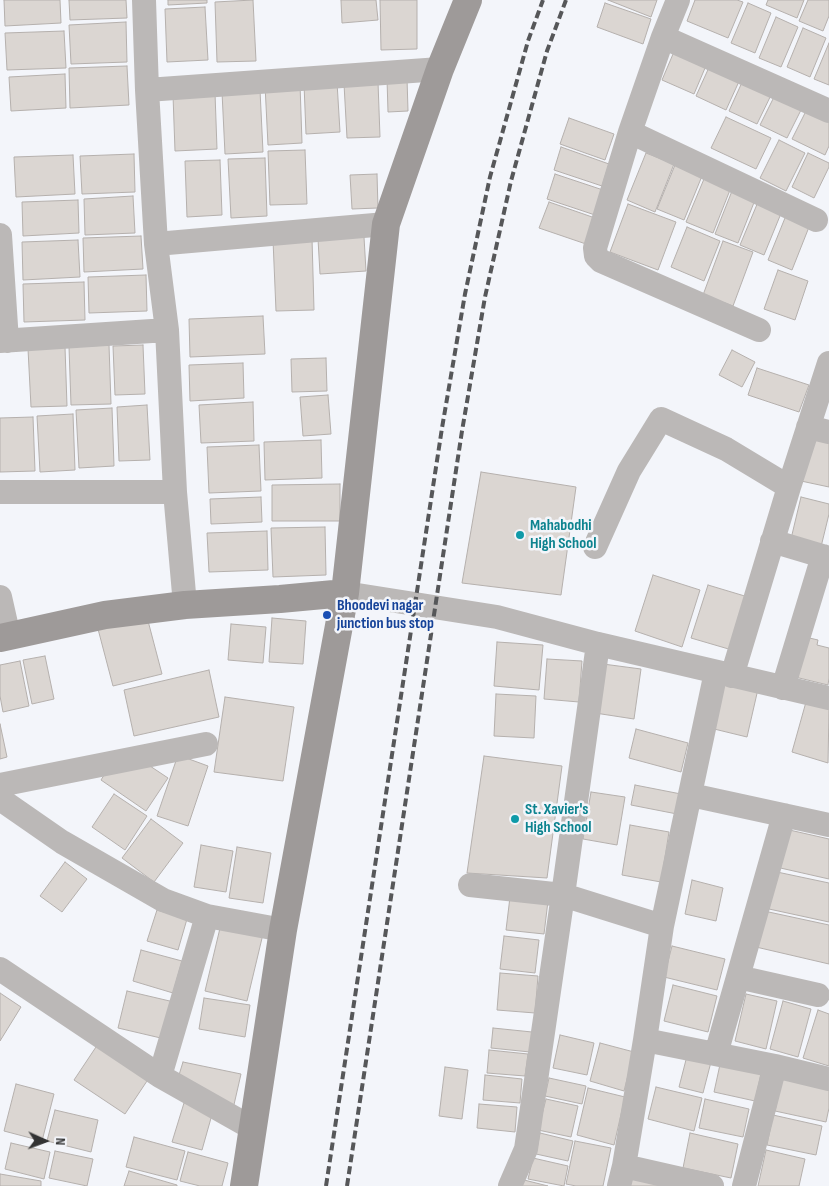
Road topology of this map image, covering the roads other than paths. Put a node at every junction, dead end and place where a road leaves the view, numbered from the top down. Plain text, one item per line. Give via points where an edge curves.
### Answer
1 (144, 0) edge
2 (468, 0) edge
3 (678, 0) edge
4 (663, 36) junction
5 (440, 70) junction
6 (147, 90) junction
7 (829, 111) edge
8 (630, 132) junction
9 (816, 220) dead end
10 (386, 224) junction
11 (0, 235) edge
12 (156, 244) junction
13 (167, 330) junction
14 (759, 330) dead end
15 (4, 341) edge
16 (829, 363) edge
17 (818, 430) edge
18 (789, 487) junction
19 (0, 492) edge
20 (175, 492) junction
21 (772, 541) junction
22 (595, 547) dead end
23 (826, 557) edge
24 (345, 593) junction
25 (0, 596) edge
26 (185, 604) junction
27 (4, 637) edge
28 (598, 644) junction
29 (724, 674) junction
30 (783, 688) junction
31 (829, 698) edge
32 (206, 744) dead end
33 (0, 784) edge
34 (691, 795) junction
35 (0, 799) edge
36 (784, 815) junction
37 (829, 825) edge
38 (470, 885) dead end
39 (564, 895) junction
40 (207, 916) junction
41 (662, 926) junction
42 (283, 930) junction
43 (0, 969) edge
44 (738, 977) junction
45 (818, 995) dead end
46 (645, 1040) junction
47 (716, 1054) junction
48 (775, 1066) junction
49 (160, 1076) junction
50 (829, 1079) edge
51 (252, 1128) junction
52 (621, 1176) edge
53 (244, 1186) edge
54 (510, 1186) edge
55 (712, 1186) edge
56 (744, 1186) edge

1 - 6 street
2 - 5 street
3 - 4 street
4 - 7 street
4 - 8 street
5 - 6 street
5 - 10 street
6 - 12 street
8 - 9 street
8 - 14 street via 595,248 596,256 600,261
10 - 12 street
10 - 24 street
11 - 15 street
12 - 13 street
13 - 15 street
13 - 20 street
16 - 17 street
17 - 18 street
18 - 21 street
18 - 22 street via 726,449 661,419 629,471
19 - 20 street
20 - 26 street
21 - 23 street
21 - 29 street
23 - 30 street
24 - 26 street
24 - 28 street via 497,617
24 - 42 street
25 - 27 street
26 - 27 street via 105,615
28 - 29 street
28 - 39 street
29 - 30 street
29 - 34 street
30 - 31 street
32 - 33 street
34 - 36 street
34 - 41 street
35 - 40 street via 62,842 163,900
36 - 37 street
36 - 44 street
38 - 39 street
39 - 41 street
39 - 54 street via 526,1149
40 - 42 street
40 - 49 street
41 - 46 street
42 - 51 street
43 - 49 street
44 - 45 street
44 - 47 street
46 - 47 street
46 - 52 street
47 - 48 street
48 - 50 street
48 - 56 street
49 - 51 street
51 - 53 street
52 - 55 street

